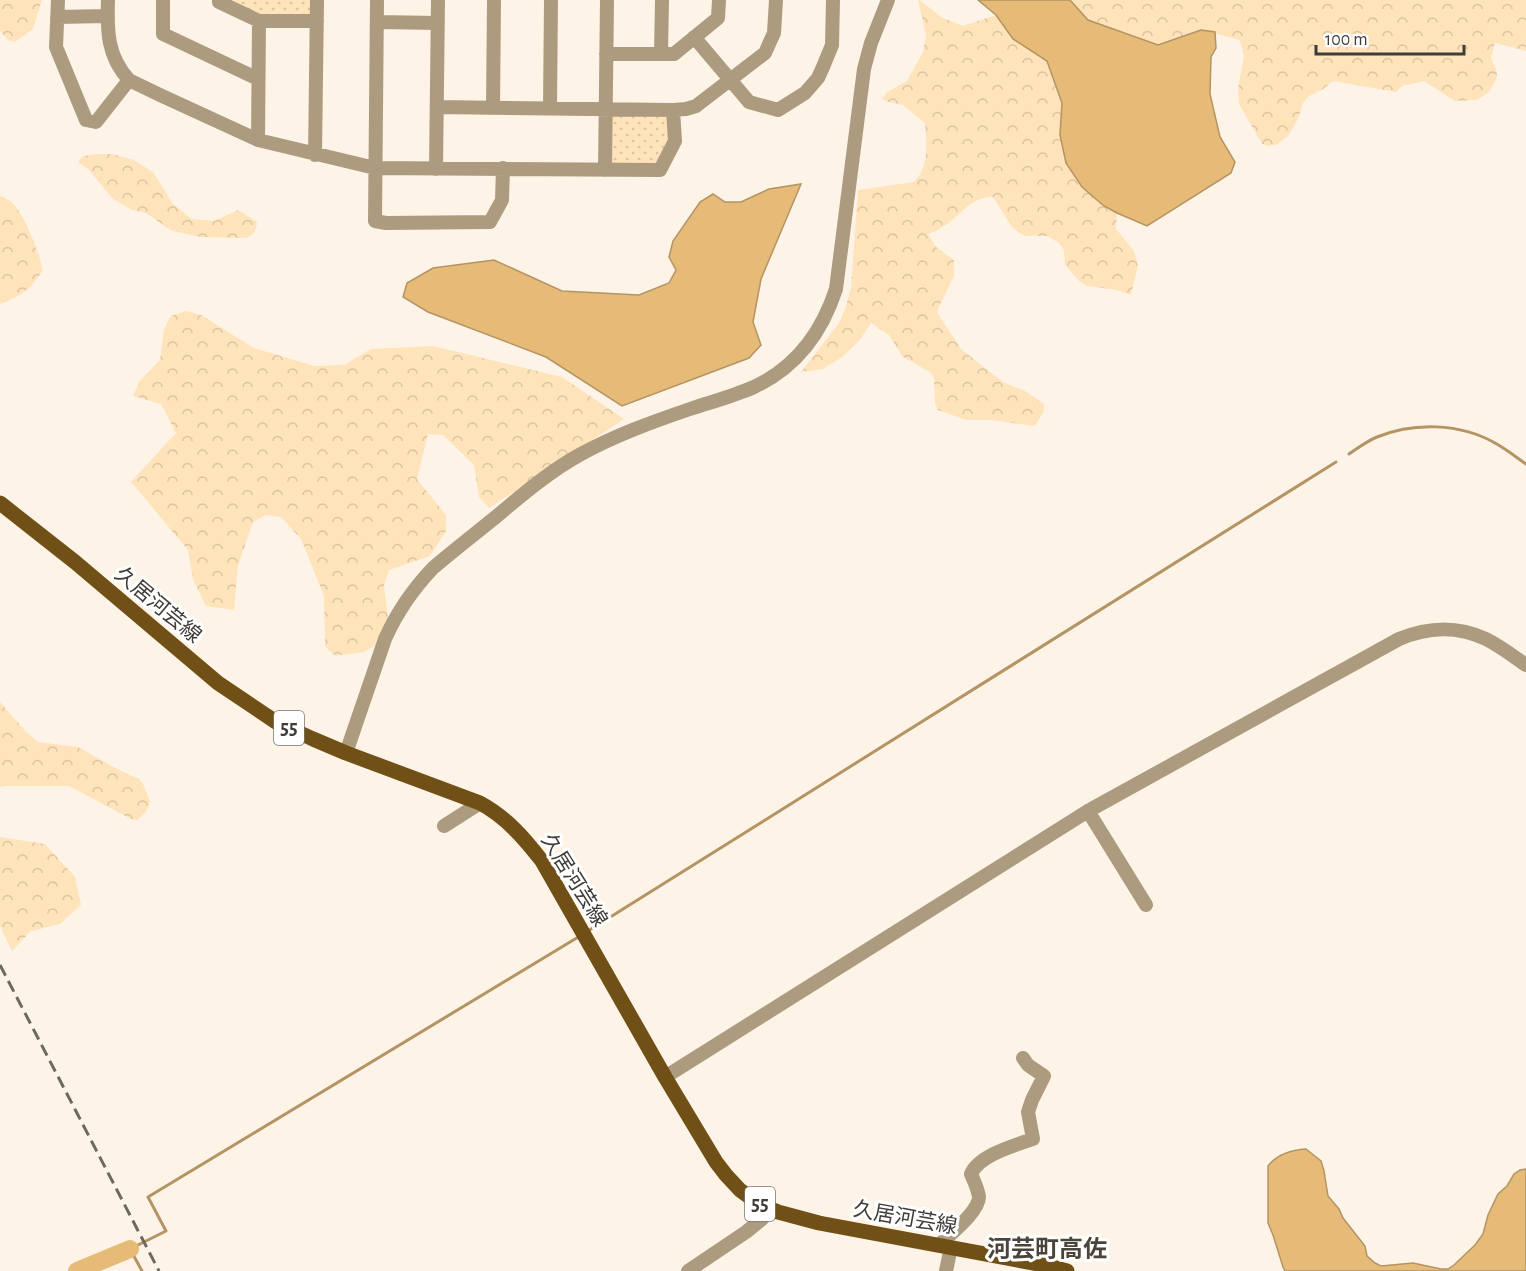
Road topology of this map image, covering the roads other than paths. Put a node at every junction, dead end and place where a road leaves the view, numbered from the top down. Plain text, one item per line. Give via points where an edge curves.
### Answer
1 (58, 0) edge
2 (108, 0) edge
3 (163, 0) edge
4 (219, 0) edge
5 (317, 0) edge
6 (377, 0) edge
7 (438, 0) edge
8 (494, 0) edge
9 (550, 0) edge
10 (606, 0) edge
11 (662, 0) edge
12 (719, 0) edge
13 (776, 0) edge
14 (833, 0) edge
15 (888, 0) edge
16 (107, 16) junction
17 (57, 17) junction
18 (259, 21) junction
19 (317, 21) junction
20 (377, 22) junction
21 (438, 23) junction
22 (694, 37) junction
23 (661, 53) junction
24 (606, 54) junction
25 (258, 79) junction
26 (129, 80) junction
27 (730, 80) junction
28 (438, 107) junction
29 (493, 108) junction
30 (550, 108) junction
31 (606, 109) junction
32 (673, 110) junction
33 (258, 140) junction
34 (315, 154) junction
35 (375, 168) junction
36 (503, 168) junction
37 (436, 169) junction
38 (605, 170) junction
39 (0, 503) edge
40 (1526, 665) edge
41 (346, 753) junction
42 (480, 803) junction
43 (1089, 811) junction
44 (444, 826) dead end
45 (1146, 905) dead end
46 (1023, 1058) dead end
47 (665, 1077) junction
48 (768, 1208) junction
49 (945, 1246) junction
50 (1049, 1268) edge
51 (688, 1271) edge
52 (946, 1271) edge
53 (1067, 1271) edge

1 - 17 street
2 - 16 street
3 - 25 street via 163,34
4 - 18 street
5 - 19 street
6 - 20 street
7 - 21 street
8 - 29 street
9 - 30 street
10 - 24 street
11 - 23 street
12 - 22 street via 718,18
13 - 27 street via 776,24 765,52
14 - 27 street via 829,55 805,93 778,110 748,102
15 - 41 street via 864,69 836,289 827,316 810,342 782,370 754,387 628,431 566,462 440,562 420,582 392,623
16 - 17 street
16 - 26 street via 111,51
17 - 26 street via 56,47 86,120 96,122
18 - 19 street
18 - 25 street
19 - 34 street
20 - 21 street
20 - 35 street
21 - 28 street
22 - 23 street via 674,54
22 - 27 street
23 - 24 street
24 - 31 street
25 - 33 street
26 - 33 street
27 - 32 street via 696,106
28 - 29 street
28 - 37 street
29 - 30 street
30 - 31 street
31 - 32 street
31 - 38 street
32 - 38 street via 675,141 660,170
33 - 34 street
34 - 35 street
35 - 36 street via 375,221 386,223 490,222 502,200
35 - 37 street
36 - 37 street
36 - 38 street
39 - 41 main road, 久居河芸線 / 55 via 218,683 276,722
40 - 43 street via 1486,639 1456,630 1414,633
41 - 42 main road, 久居河芸線 / 55
42 - 44 street
42 - 47 main road, 久居河芸線 / 55 via 526,840 542,861
43 - 45 street
43 - 47 street
46 - 49 street via 1044,1076 1028,1112 1034,1139 999,1151 976,1166 971,1174 979,1199
47 - 48 main road, 久居河芸線 / 55 via 726,1175 740,1190
48 - 49 main road, 久居河芸線 / 55 via 819,1223
48 - 51 street via 762,1219 746,1232
49 - 50 main road, 久居河芸線 / 55
49 - 52 street
50 - 53 main road, 久居河芸線 / 55

